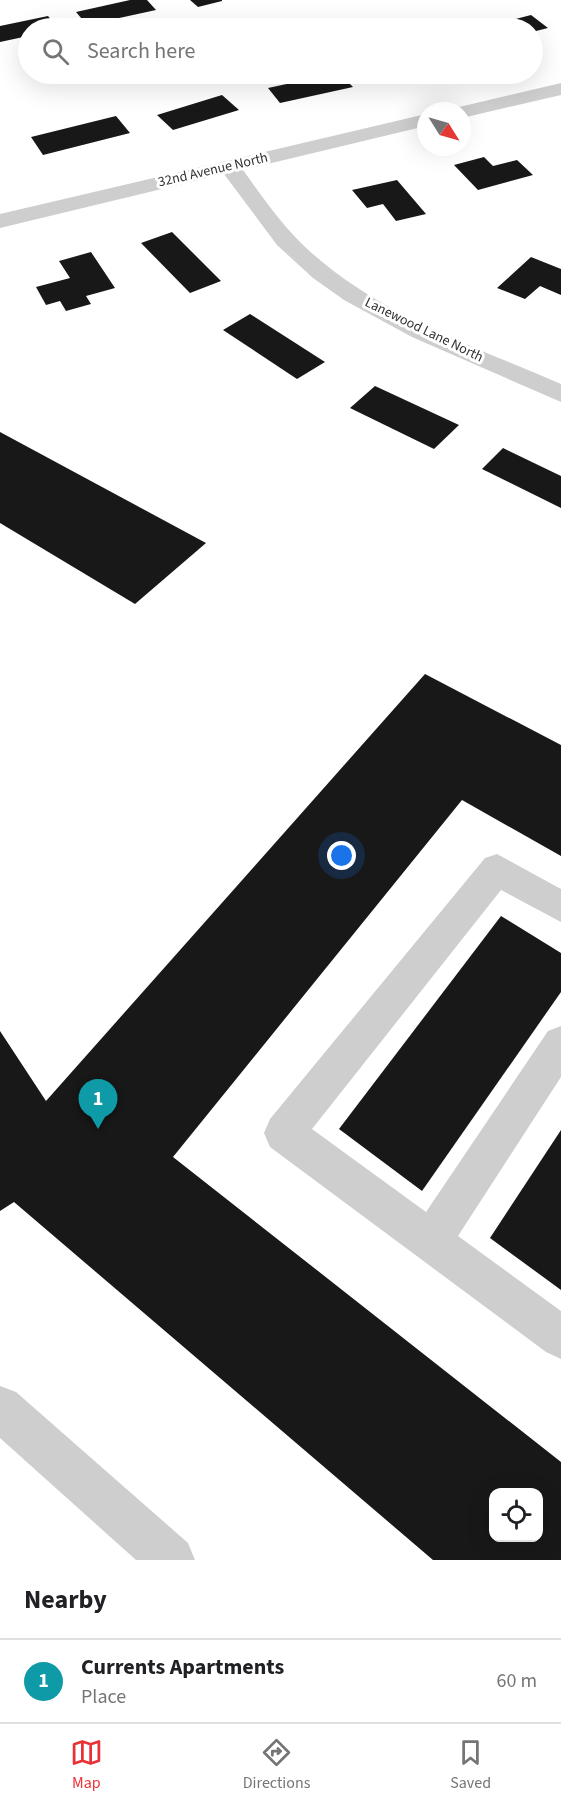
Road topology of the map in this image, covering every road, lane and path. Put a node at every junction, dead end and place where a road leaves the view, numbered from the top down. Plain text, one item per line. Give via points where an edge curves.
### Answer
1 (561, 89) edge
2 (471, 110) edge
3 (417, 122) edge
4 (229, 166) junction
5 (0, 221) edge
6 (561, 394) edge
7 (561, 907) edge
8 (561, 1044) edge
9 (431, 1240) junction
10 (561, 1336) edge
11 (0, 1408) edge
12 (171, 1560) edge

1 - 2 street
3 - 4 street, 32nd Avenue North
4 - 5 street, 32nd Avenue North
4 - 6 street, Lanewood Lane North via 294,249 330,279 373,308
7 - 9 street via 497,869 284,1132
8 - 9 street
9 - 10 street
11 - 12 street

